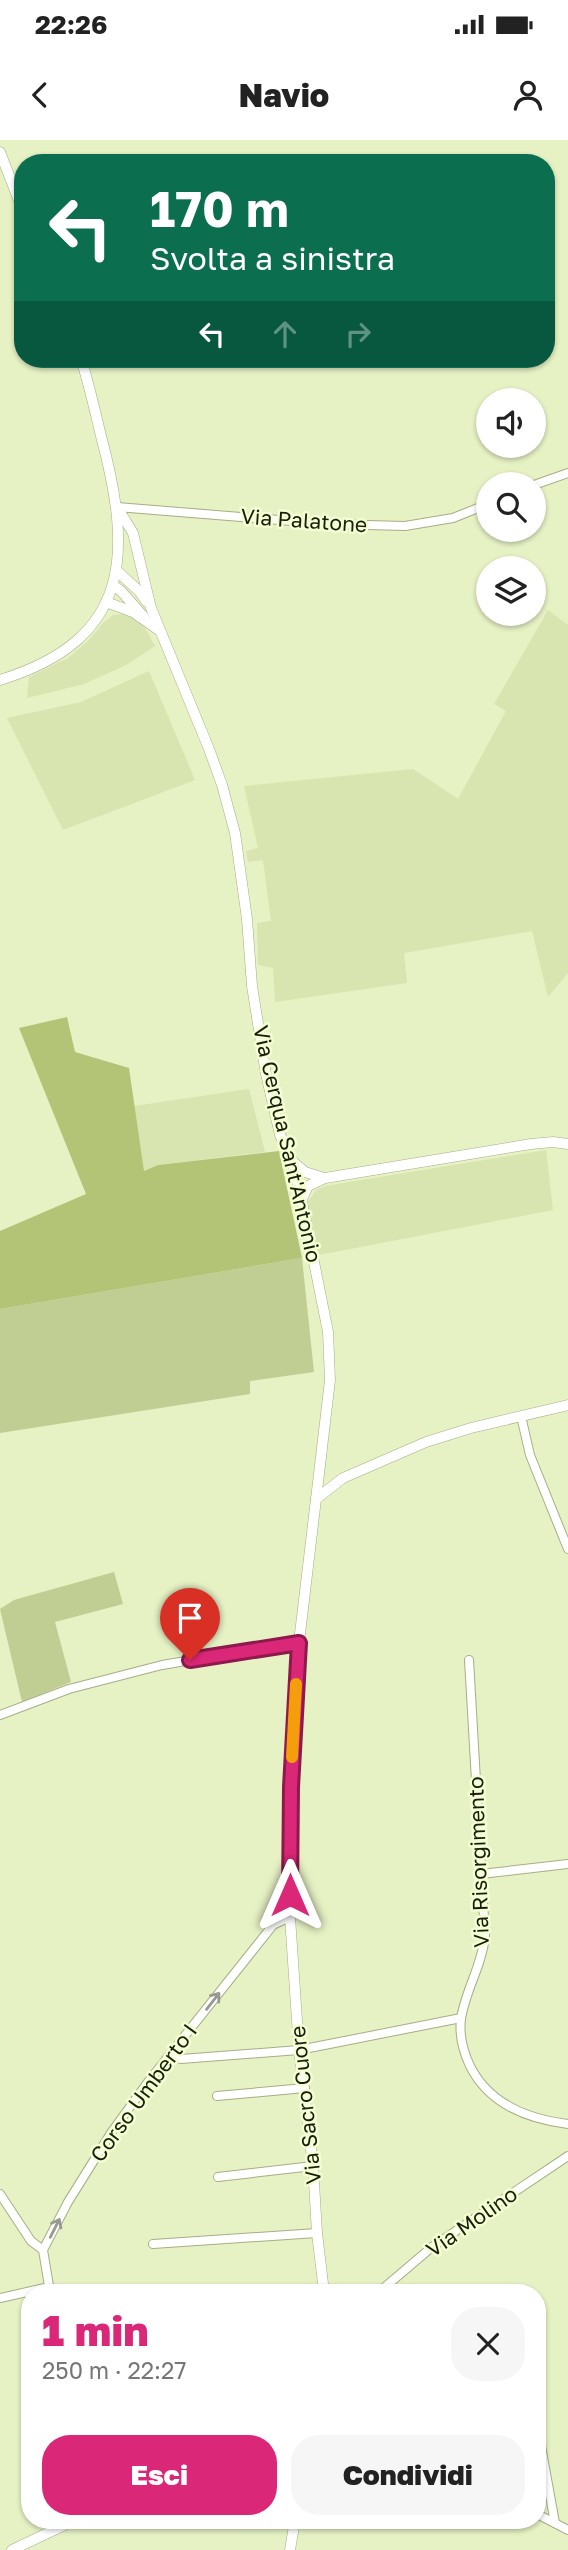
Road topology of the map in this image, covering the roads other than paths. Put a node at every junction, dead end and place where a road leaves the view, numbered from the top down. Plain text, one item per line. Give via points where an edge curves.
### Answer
1 (0, 152) edge
2 (14, 188) edge
3 (84, 368) edge
4 (568, 472) edge
5 (546, 480) edge
6 (117, 507) junction
7 (476, 509) edge
8 (117, 571) junction
9 (113, 585) junction
10 (106, 601) junction
11 (151, 608) junction
12 (148, 622) junction
13 (163, 633) junction
14 (0, 680) edge
15 (568, 1144) edge
16 (301, 1175) junction
17 (325, 1178) junction
18 (308, 1186) junction
19 (302, 1200) junction
20 (568, 1405) edge
21 (521, 1416) junction
22 (316, 1499) junction
23 (568, 1549) edge
24 (299, 1643) junction
25 (469, 1660) dead end
26 (0, 1715) edge
27 (568, 1864) edge
28 (481, 1874) junction
29 (290, 1917) junction
30 (461, 2018) junction
31 (299, 2050) junction
32 (169, 2056) junction
33 (305, 2088) junction
34 (217, 2096) dead end
35 (568, 2124) edge
36 (568, 2156) edge
37 (313, 2166) junction
38 (218, 2176) dead end
39 (0, 2194) edge
40 (317, 2233) junction
41 (153, 2244) dead end
42 (43, 2250) junction
43 (49, 2284) edge
44 (323, 2284) edge
45 (388, 2284) edge
46 (21, 2295) edge
47 (0, 2298) edge
48 (546, 2474) edge
49 (546, 2519) edge
50 (555, 2524) junction
51 (56, 2529) edge
52 (294, 2529) edge
53 (568, 2530) edge
54 (12, 2550) edge
55 (290, 2550) edge

1 - 2 street
3 - 6 street
4 - 5 street
6 - 7 street, Via Palatone via 405,526 453,518
6 - 8 street
6 - 11 street, Via Cerqua Sant'Antonio via 133,533
8 - 9 street
8 - 11 street, Via Cerqua Sant'Antonio
9 - 10 street
9 - 12 street
10 - 12 street
10 - 14 street via 71,646 34,668
11 - 13 street, Via Cerqua Sant'Antonio
12 - 13 street
13 - 16 street, Via Cerqua Sant'Antonio via 218,773 235,834 266,1074 280,1135
15 - 17 street via 531,1144
16 - 17 street
16 - 18 street
16 - 19 street, Via Cerqua Sant'Antonio
17 - 18 street
18 - 19 street
19 - 22 street, Via Cerqua Sant'Antonio via 328,1332 330,1380
20 - 21 street
21 - 22 street via 382,1459 343,1478
21 - 23 street via 530,1455
22 - 24 street, Via Cerqua Sant'Antonio
24 - 26 street via 162,1665 69,1689
24 - 29 street, Via Sacro Cuore
25 - 28 street, Via Risorgimento
27 - 28 street
28 - 30 street, Via Risorgimento via 483,1952
29 - 31 street, Via Sacro Cuore
32 -> 29 street, Corso Umberto I via 273,1925
30 - 31 street
30 - 35 street, Via Risorgimento via 464,2053 492,2096 522,2113
31 - 32 street via 181,2059
31 - 33 street, Via Sacro Cuore
42 -> 32 street, Corso Umberto I via 111,2133
33 - 34 street
33 - 37 street, Via Sacro Cuore
36 - 45 street, Via Molino via 432,2247
37 - 38 street
37 - 40 street, Via Sacro Cuore
39 - 42 street via 31,2241
40 - 41 street
40 - 44 street, Via Sacro Cuore
42 - 43 street
46 - 47 street
48 - 50 street
49 - 50 street
50 - 53 street
51 - 54 street
52 - 55 street

